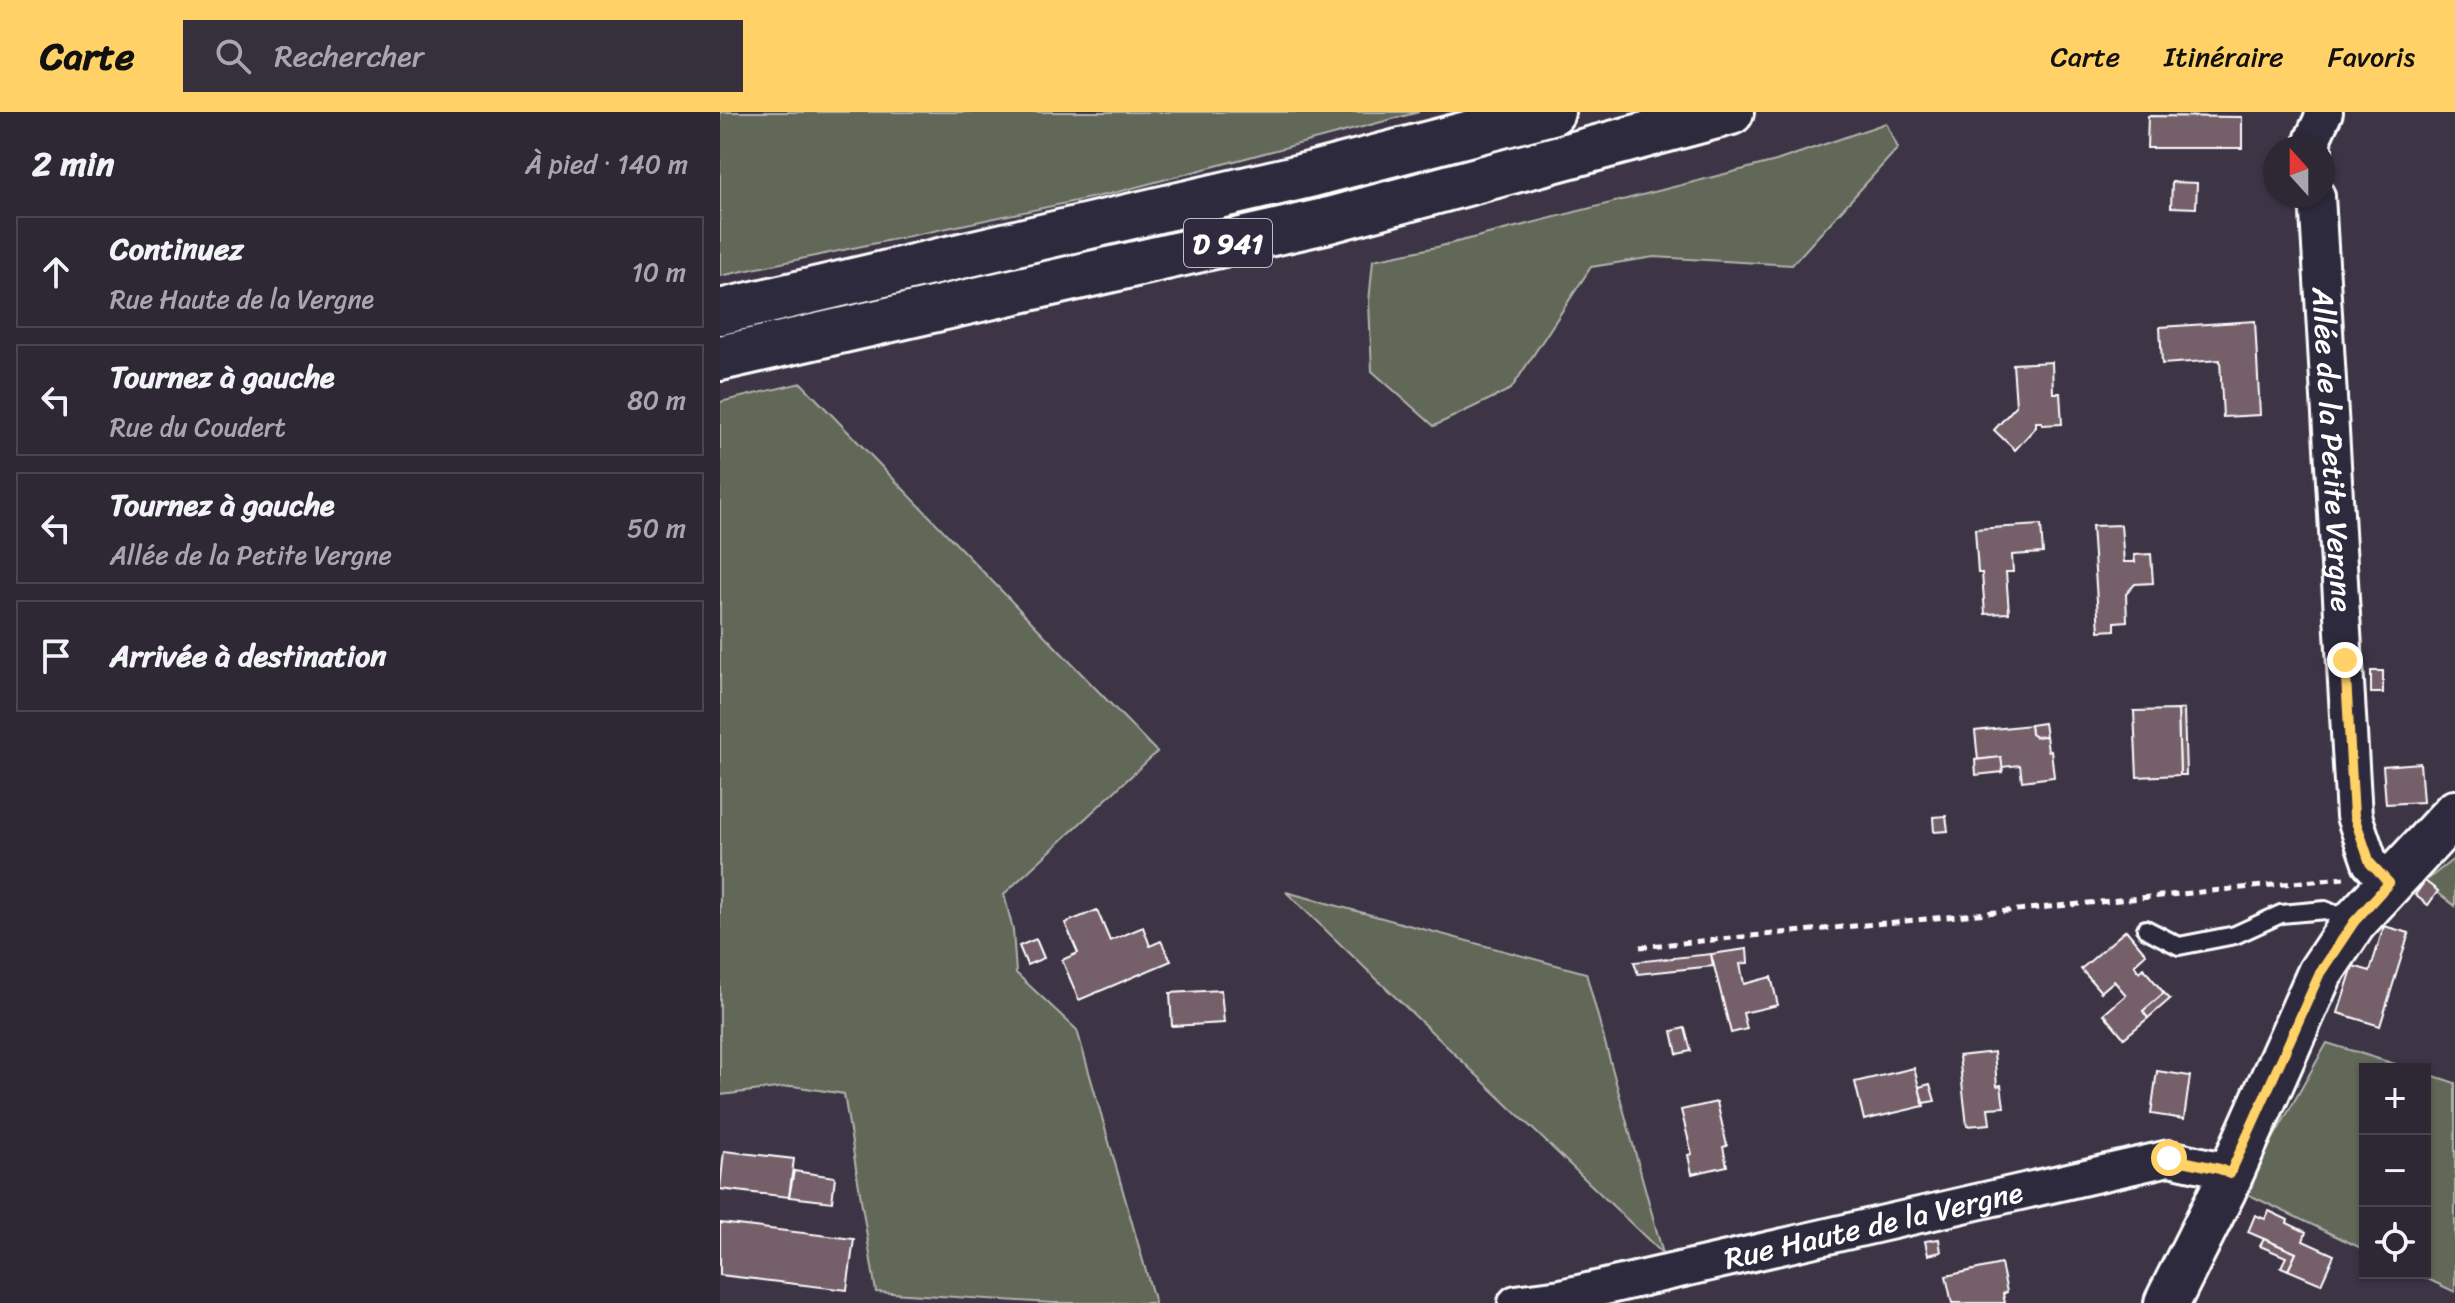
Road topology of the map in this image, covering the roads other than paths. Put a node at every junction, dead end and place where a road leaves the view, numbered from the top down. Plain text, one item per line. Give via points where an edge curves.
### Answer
1 (1552, 112) edge
2 (1731, 112) edge
3 (2325, 112) edge
4 (2314, 136) edge
5 (2318, 208) edge
6 (720, 312) edge
7 (720, 358) edge
8 (2455, 813) edge
9 (2379, 873) junction
10 (2354, 922) junction
11 (2146, 929) dead end
12 (2230, 1174) junction
13 (1516, 1303) edge
14 (2167, 1303) edge

1 - 6 main road, D 941 via 1313,174
2 - 7 main road, D 941 via 1325,221
3 - 4 street
5 - 9 street, Allée de la Petite Vergne via 2354,816
8 - 9 main road
9 - 10 main road
10 - 11 lane via 2325,910 2281,914 2235,935 2179,946
10 - 12 main road via 2320,973
12 - 13 street, Rue Haute de la Vergne via 2169,1158
12 - 14 main road

